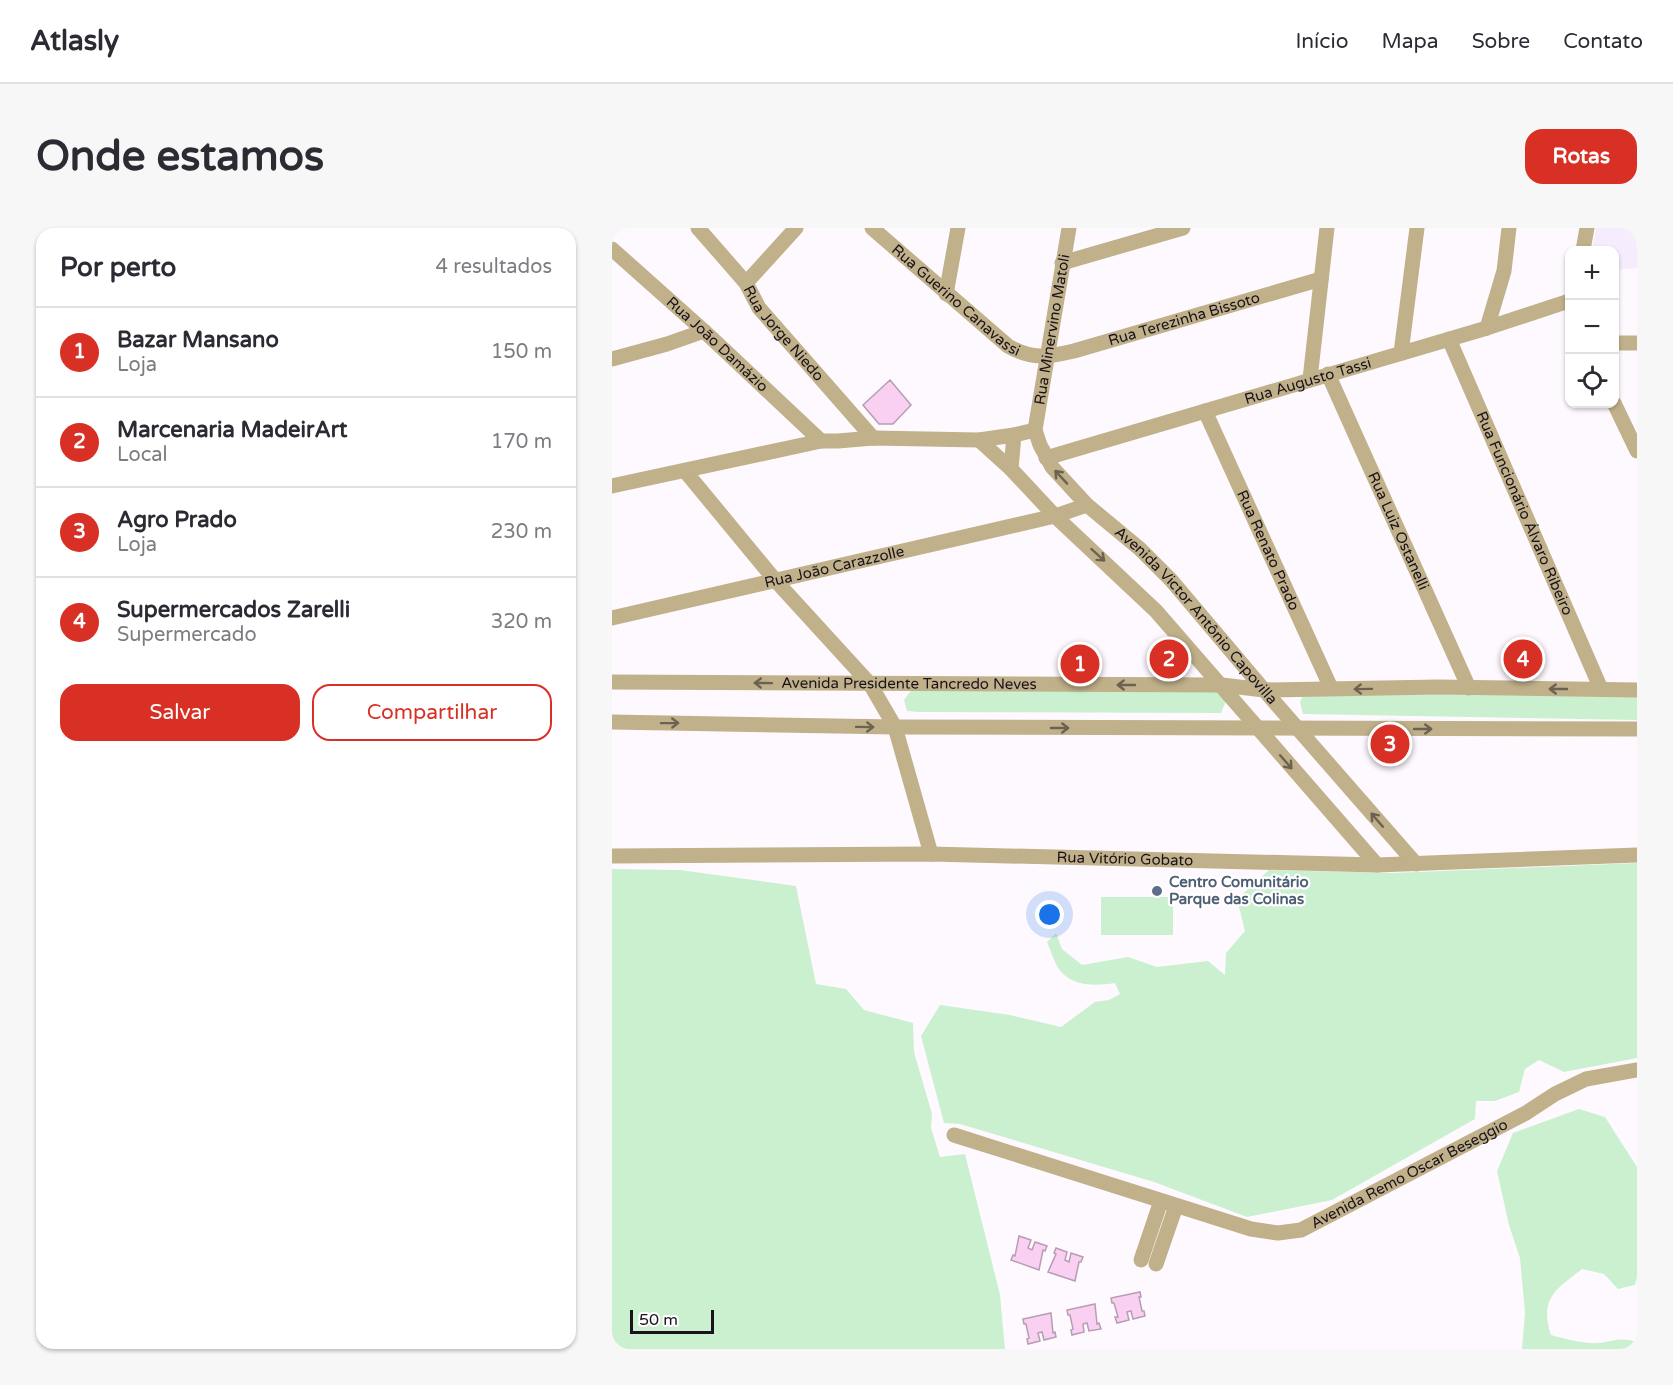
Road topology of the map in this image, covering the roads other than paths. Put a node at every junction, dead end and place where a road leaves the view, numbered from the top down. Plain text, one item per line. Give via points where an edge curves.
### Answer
1 (698, 228) edge
2 (795, 228) edge
3 (872, 228) edge
4 (958, 228) edge
5 (1069, 228) edge
6 (1183, 228) edge
7 (1327, 228) edge
8 (1417, 228) edge
9 (1509, 228) edge
10 (1587, 228) edge
11 (1584, 246) edge
12 (612, 249) edge
13 (1062, 263) junction
14 (1321, 279) junction
15 (746, 283) junction
16 (946, 294) junction
17 (1565, 302) edge
18 (1487, 328) junction
19 (704, 331) junction
20 (1449, 339) junction
21 (1637, 343) edge
22 (1619, 344) edge
23 (1401, 353) junction
24 (1047, 357) junction
25 (612, 359) edge
26 (1328, 374) junction
27 (1310, 379) junction
28 (1616, 408) edge
29 (1205, 411) junction
30 (1035, 430) junction
31 (1014, 435) junction
32 (873, 438) junction
33 (979, 440) junction
34 (821, 441) junction
35 (1637, 451) edge
36 (1046, 458) junction
37 (1011, 469) junction
38 (686, 471) junction
39 (612, 486) edge
40 (1030, 489) junction
41 (1087, 505) junction
42 (1055, 516) junction
43 (1022, 522) junction
44 (776, 580) junction
45 (612, 618) edge
46 (612, 682) edge
47 (870, 684) junction
48 (1222, 685) junction
49 (1331, 688) junction
50 (1469, 688) junction
51 (1601, 689) junction
52 (1264, 690) junction
53 (1637, 690) edge
54 (612, 723) edge
55 (895, 727) junction
56 (1637, 729) edge
57 (1257, 730) junction
58 (1300, 730) junction
59 (931, 854) junction
60 (1637, 855) edge
61 (612, 856) edge
62 (1416, 864) junction
63 (1377, 865) junction
64 (1637, 1070) edge
65 (954, 1135) dead end
66 (1168, 1203) junction
67 (1149, 1262) dead end

1 - 15 street, Rua Jorge Niedo
2 - 15 street
3 - 16 street, Rua Guerino Canavassi
4 - 16 street
5 - 13 street, Rua Minervino Matoli
6 - 13 street
7 - 14 street
8 - 23 street
9 - 18 street via 1504,270
10 - 11 street
12 - 19 street, Rua João Damázio
13 - 24 street, Rua Minervino Matoli
14 - 24 street, Rua Terezinha Bissoto
14 - 27 street
15 - 32 street, Rua Jorge Niedo via 759,308
16 - 24 street, Rua Guerino Canavassi via 1008,346 1021,354
17 - 18 street, Rua Augusto Tassi
18 - 20 street, Rua Augusto Tassi
19 - 25 street
19 - 34 street, Rua João Damázio
20 - 23 street, Rua Augusto Tassi
20 - 51 street, Rua Funcionário Álvaro Ribeiro
21 - 22 street
23 - 26 street, Rua Augusto Tassi
24 - 30 street, Rua Minervino Matoli
26 - 27 street, Rua Augusto Tassi
26 - 50 street, Rua Luiz Ostanelli
27 - 29 street, Rua Augusto Tassi
28 - 35 street
29 - 36 street, Rua Augusto Tassi
29 - 49 street, Rua Renato Prado
30 - 31 street
30 - 36 street, Avenida Victor Antônio Capovilla
31 - 33 street
31 - 37 street
32 - 33 street
32 - 34 street
33 - 37 street, Avenida Victor Antônio Capovilla
34 - 38 street
41 -> 36 street, Avenida Victor Antônio Capovilla
37 - 40 street, Avenida Victor Antônio Capovilla
38 - 39 street
38 - 44 street
40 - 42 street, Avenida Victor Antônio Capovilla
40 - 43 street
41 - 42 street, Rua João Carazzolle
41 - 52 street, Avenida Victor Antônio Capovilla via 1171,580
42 - 43 street, Rua João Carazzolle
42 -> 48 street, Avenida Victor Antônio Capovilla via 1156,611
43 - 44 street, Rua João Carazzolle
44 - 45 street, Rua João Carazzolle
44 - 47 street
47 -> 46 street, Avenida Presidente Tancredo Neves
48 -> 47 street, Avenida Presidente Tancredo Neves
47 - 55 street
48 - 52 street, Avenida Presidente Tancredo Neves
48 - 57 street, Avenida Victor Antônio Capovilla
50 -> 49 street, Avenida Presidente Tancredo Neves
49 - 52 street, Avenida Presidente Tancredo Neves
51 -> 50 street, Avenida Presidente Tancredo Neves
51 - 53 street, Avenida Presidente Tancredo Neves
52 - 58 street, Avenida Victor Antônio Capovilla
54 -> 55 street
55 -> 57 street
55 - 59 street
58 -> 56 street
57 - 58 street
57 -> 63 street, Avenida Victor Antônio Capovilla
62 -> 58 street, Avenida Victor Antônio Capovilla
59 - 61 street, Rua Vitório Gobato
59 - 63 street, Rua Vitório Gobato
60 - 62 street, Rua Vitório Gobato
62 - 63 street, Rua Vitório Gobato
64 - 66 street, Avenida Remo Oscar Beseggio via 1586,1079 1301,1230 1278,1233 1251,1229
65 - 66 street, Avenida Remo Oscar Beseggio
66 - 67 street

